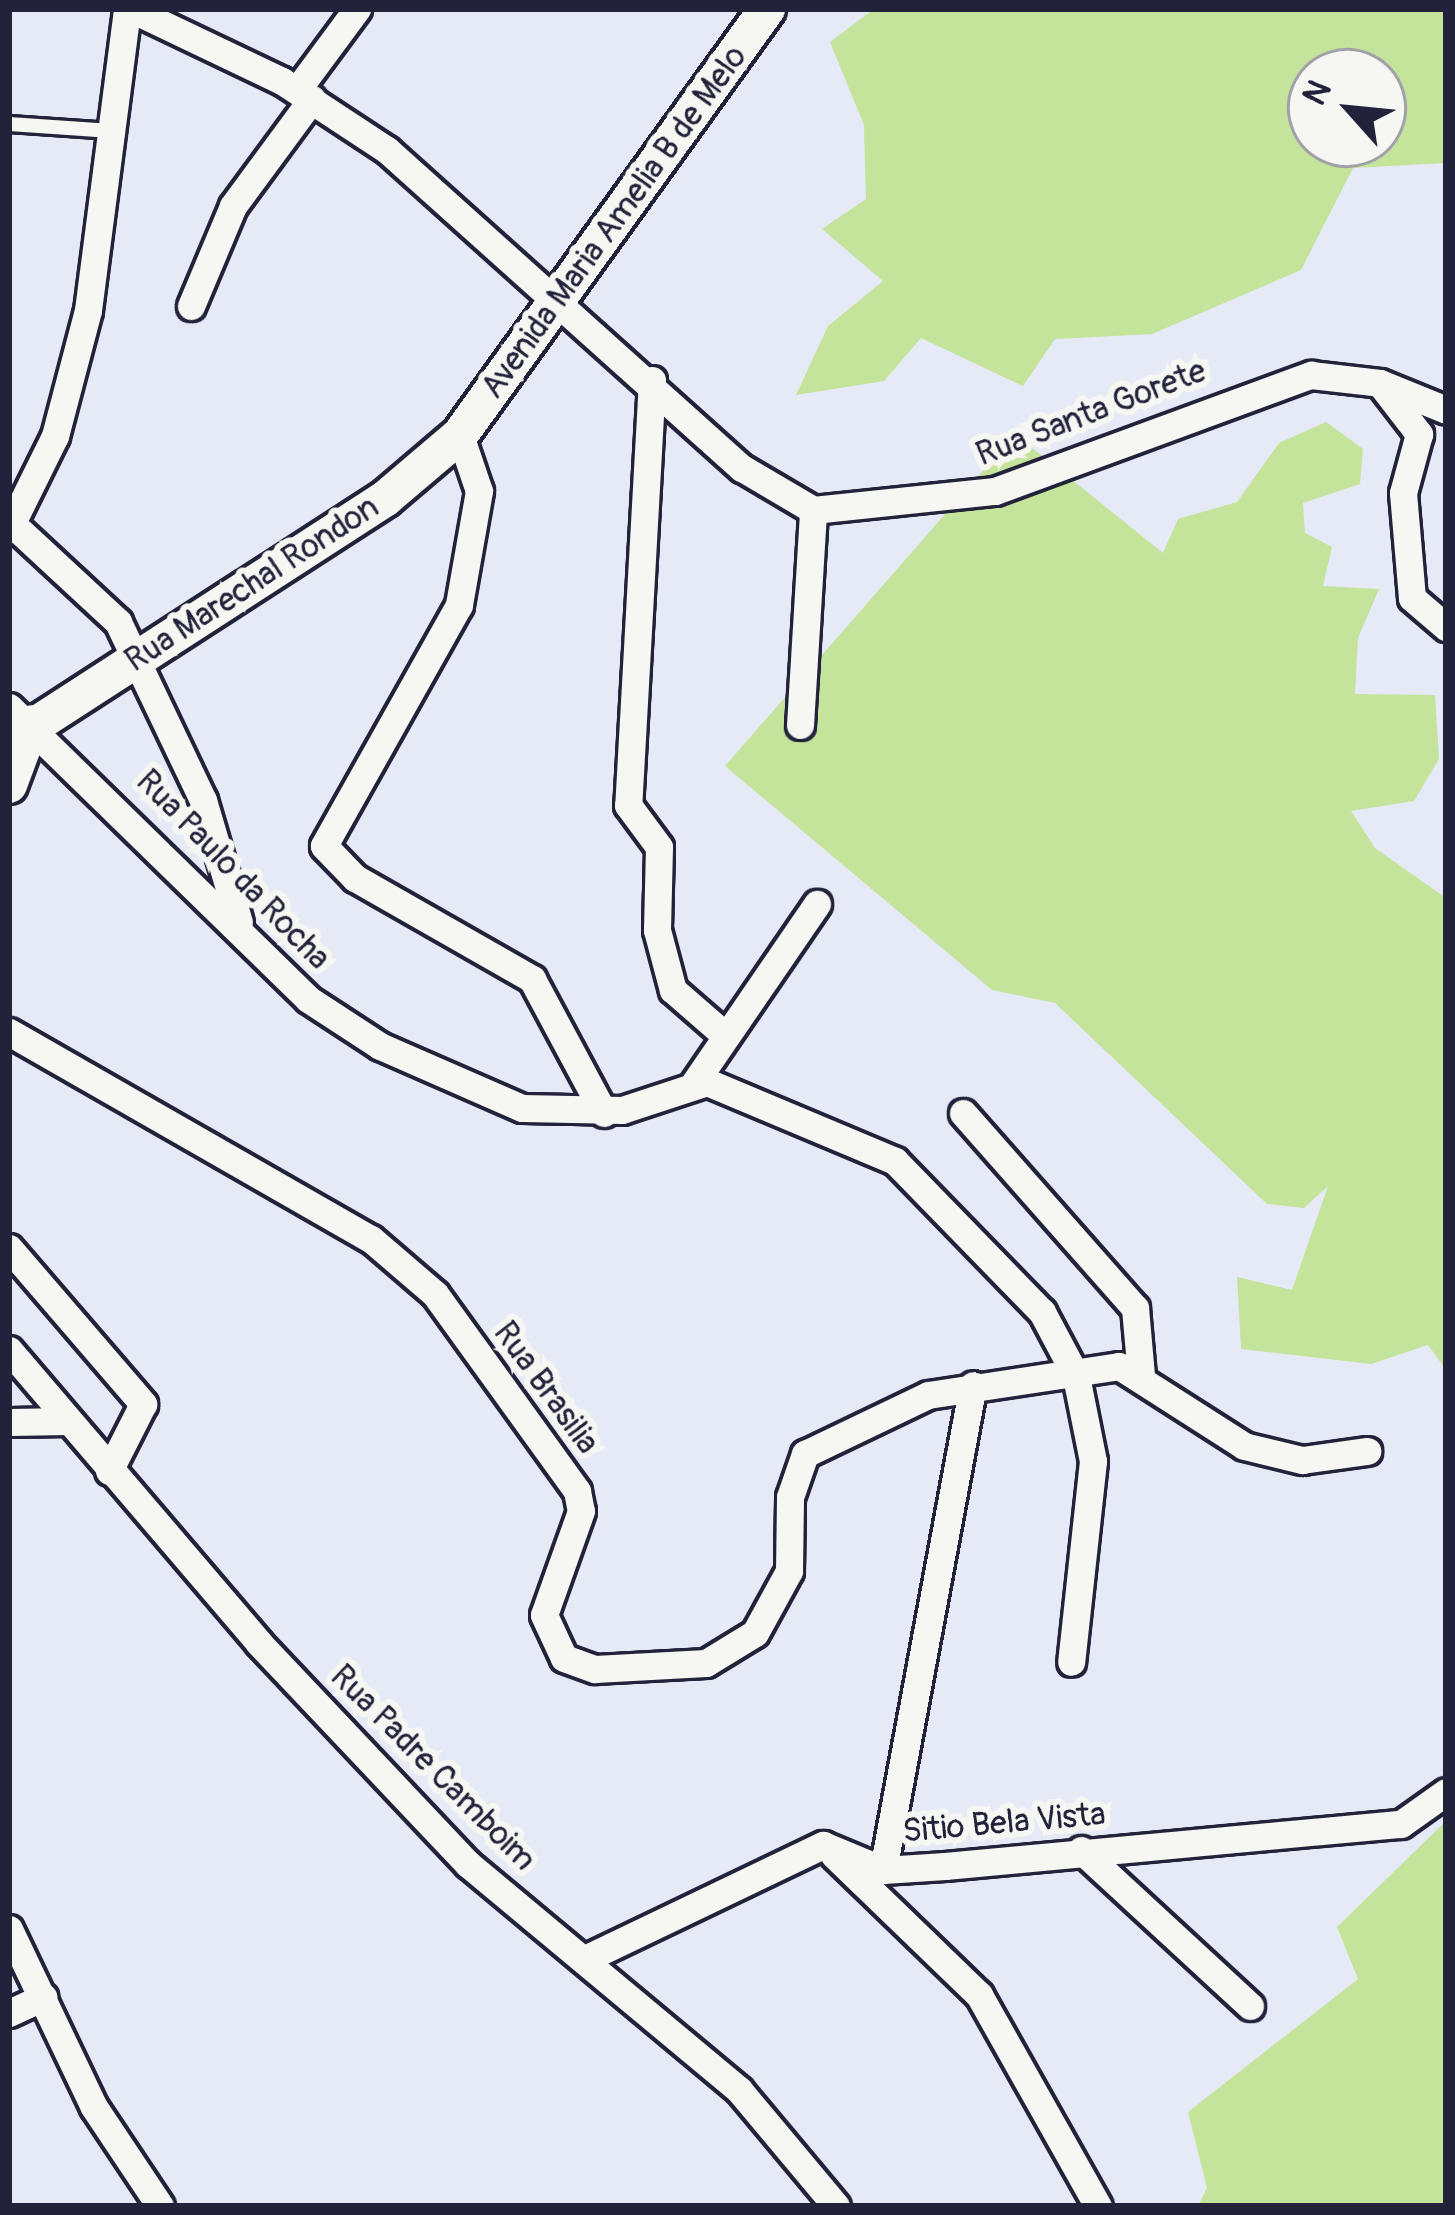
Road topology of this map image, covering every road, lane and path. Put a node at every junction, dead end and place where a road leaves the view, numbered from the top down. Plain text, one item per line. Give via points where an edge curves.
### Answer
1 (129, 9) edge
2 (356, 9) edge
3 (767, 9) edge
4 (304, 94) junction
5 (9, 124) edge
6 (114, 131) junction
7 (560, 300) junction
8 (191, 306) dead end
9 (652, 380) junction
10 (1379, 383) junction
11 (1446, 410) edge
12 (460, 435) junction
13 (813, 510) junction
14 (10, 524) edge
15 (1446, 627) edge
16 (136, 659) junction
17 (17, 723) edge
18 (800, 725) dead end
19 (9, 785) edge
20 (817, 904) dead end
21 (239, 922) junction
22 (9, 1031) edge
23 (726, 1036) junction
24 (694, 1082) junction
25 (604, 1113) junction
26 (963, 1113) dead end
27 (9, 1248) edge
28 (9, 1350) edge
29 (1141, 1375) junction
30 (1076, 1376) junction
31 (974, 1385) junction
32 (68, 1421) junction
33 (9, 1422) edge
34 (1367, 1451) dead end
35 (109, 1471) junction
36 (1072, 1662) dead end
37 (1446, 1792) edge
38 (823, 1844) junction
39 (1081, 1850) junction
40 (883, 1870) junction
41 (9, 1929) edge
42 (587, 1958) junction
43 (43, 1997) junction
44 (1250, 2006) dead end
45 (9, 2013) edge
46 (160, 2206) edge
47 (836, 2206) edge
48 (1098, 2206) edge

1 - 4 street
1 - 6 street
2 - 4 street
3 - 7 street, Avenida Maria Amelia B de Melo
4 - 7 street
4 - 8 street via 233,206
5 - 6 lane
6 - 14 street via 64,412
7 - 9 street
7 - 12 street, Avenida Maria Amelia B de Melo
9 - 13 street via 742,468
9 - 23 street via 628,805 659,847 657,931 674,990
10 - 11 street, Rua Santa Gorete
10 - 13 street, Rua Santa Gorete via 1311,375 995,491
10 - 15 street via 1419,434 1403,493 1412,598
12 - 16 street, Rua Marechal Rondon via 386,498
12 - 25 street via 479,491 459,605 325,846 355,878 544,990
13 - 18 street
14 - 16 street via 94,591
16 - 17 street, Rua Marechal Rondon
16 - 21 street via 203,800
17 - 19 street
17 - 21 street, Rua Paulo da Rocha
20 - 23 street
21 - 25 street, Rua Paulo da Rocha via 308,999 380,1046 522,1108
22 - 31 street, Rua Brasilia via 370,1239 435,1294 577,1491 581,1511 544,1615 564,1658 595,1669 667,1669 736,1648 766,1620 789,1570 790,1497 806,1454 907,1402
23 - 24 street
24 - 25 street, Rua Paulo da Rocha
24 - 30 street via 811,1117 895,1161 1042,1312
26 - 29 street via 1135,1308
27 - 35 street via 143,1404
28 - 32 street, Rua Padre Camboim
29 - 30 street via 1106,1366
29 - 34 street via 1244,1446 1301,1460
30 - 31 street
30 - 36 street via 1093,1462
31 - 40 street
32 - 33 street
32 - 35 street, Rua Padre Camboim
35 - 42 street, Rua Padre Camboim via 468,1864
37 - 39 street, Sitio Bela Vista via 1402,1824
38 - 40 street, Sitio Bela Vista
38 - 42 street
38 - 48 street via 979,1995
39 - 40 street, Sitio Bela Vista
39 - 44 street
41 - 43 street
42 - 47 street, Rua Padre Camboim via 739,2090
43 - 45 street
43 - 46 street via 94,2107

